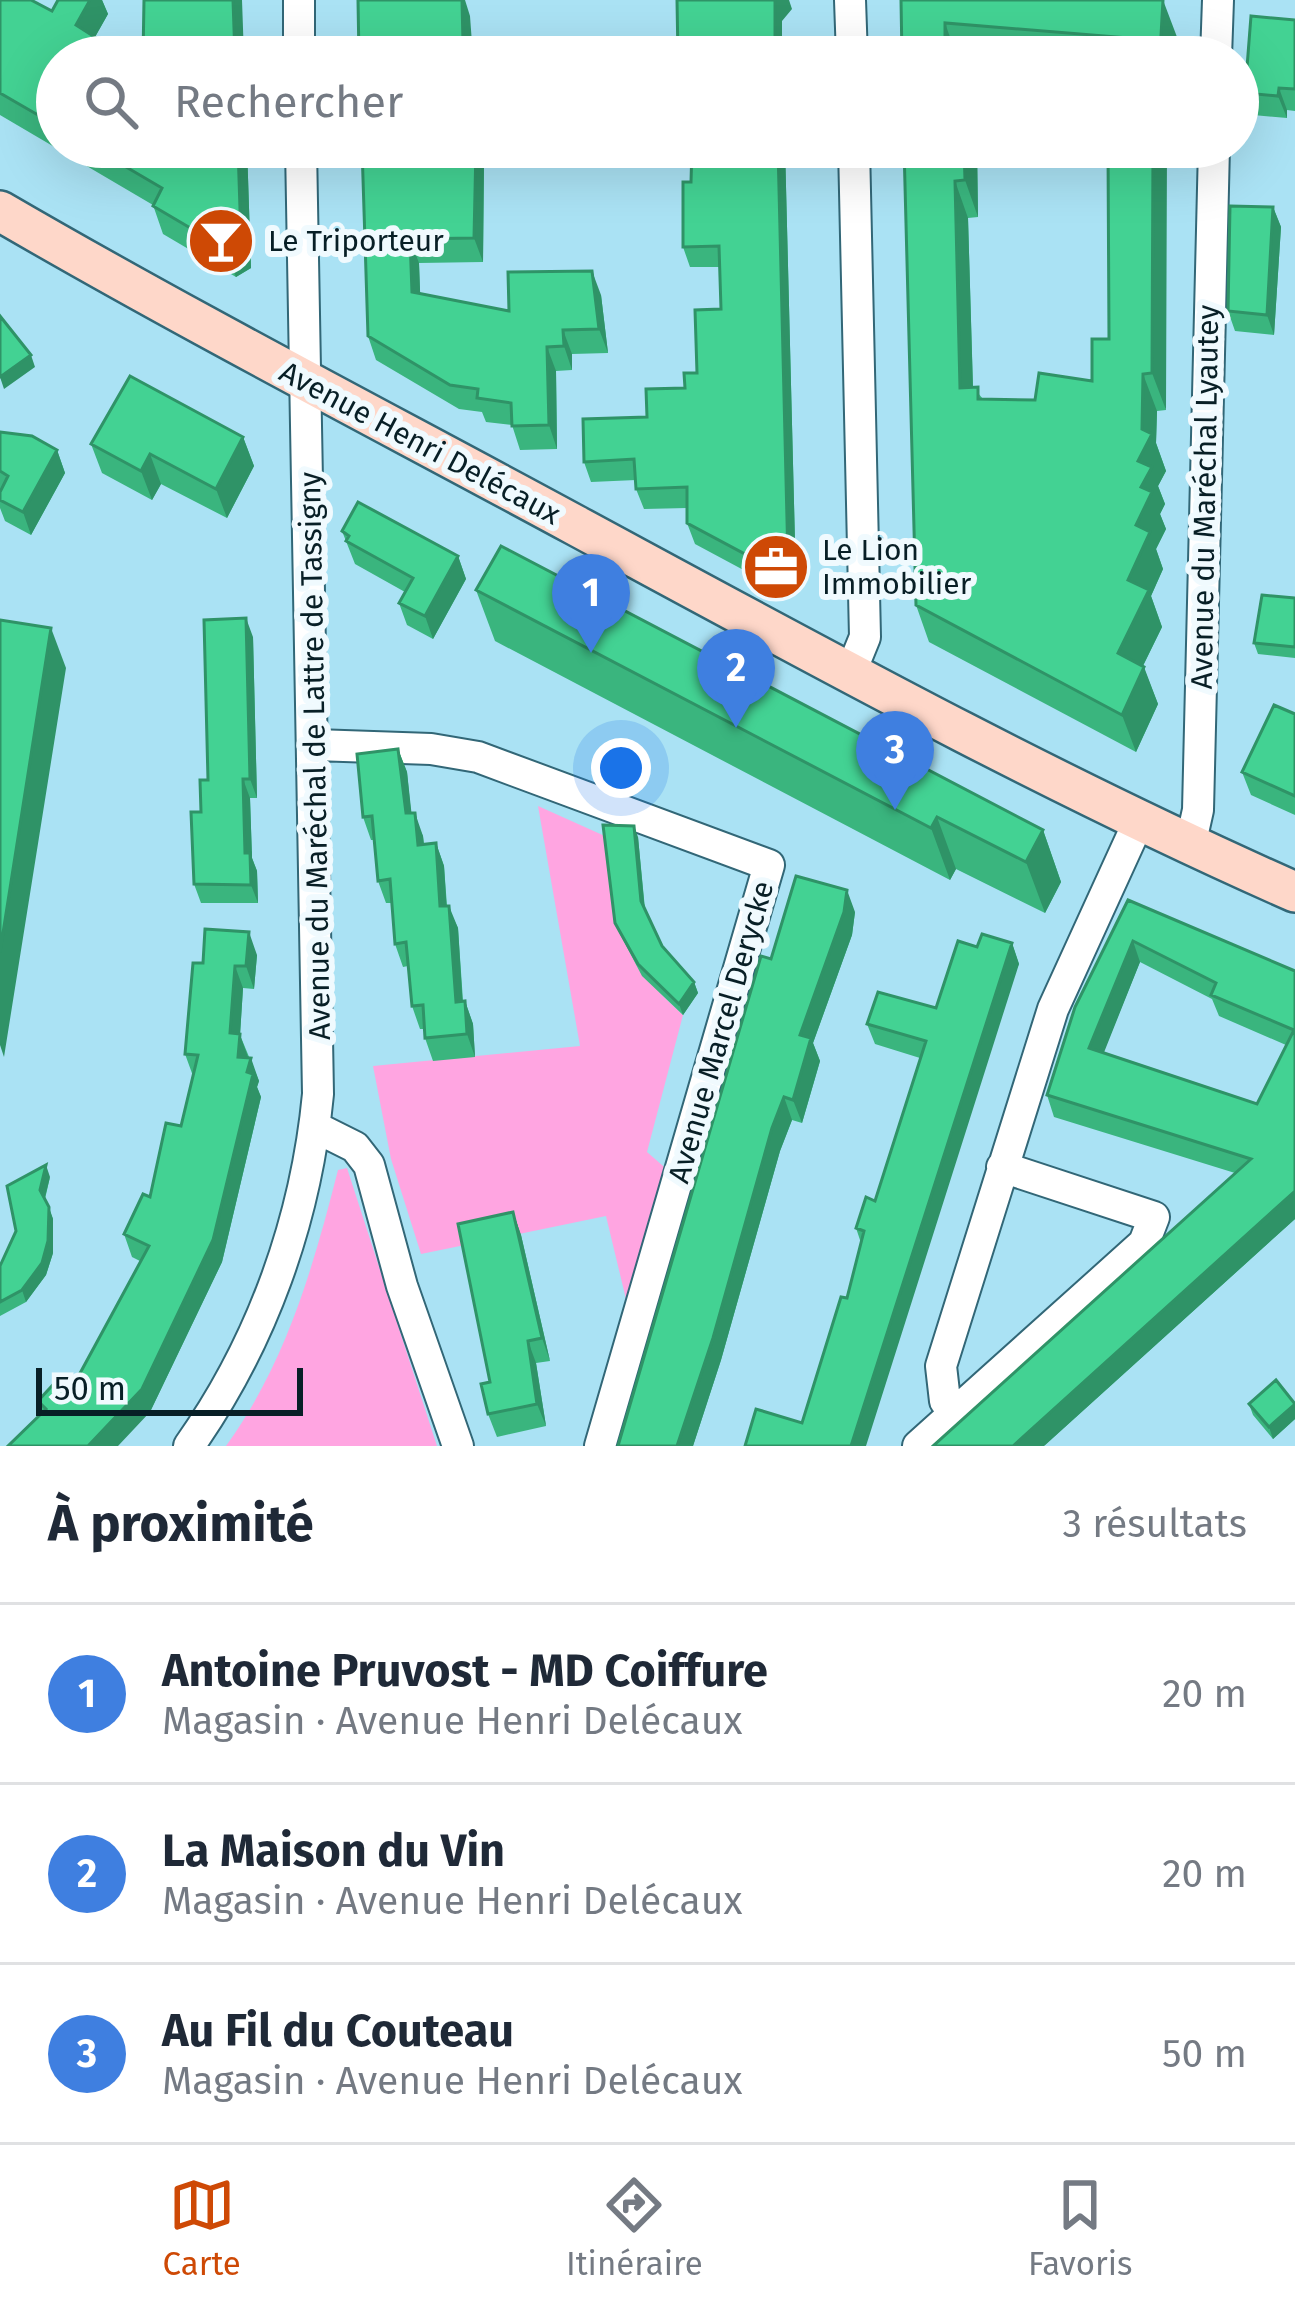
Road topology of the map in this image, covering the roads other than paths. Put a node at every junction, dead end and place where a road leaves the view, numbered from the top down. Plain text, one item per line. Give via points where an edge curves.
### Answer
1 (298, 0) edge
2 (850, 0) edge
3 (1218, 0) edge
4 (299, 36) edge
5 (851, 36) edge
6 (1217, 36) edge
7 (302, 168) edge
8 (854, 168) edge
9 (1213, 168) edge
10 (0, 211) edge
11 (309, 384) junction
12 (850, 674) junction
13 (315, 746) junction
14 (1138, 823) junction
15 (1190, 846) junction
16 (1295, 892) edge
17 (315, 1127) junction
18 (1002, 1167) junction
19 (954, 1413) junction
20 (189, 1446) edge
21 (458, 1446) edge
22 (600, 1446) edge
23 (918, 1446) edge

1 - 4 street
2 - 5 street
3 - 6 street
7 - 11 street, Avenue du Maréchal de Lattre de Tassigny
8 - 12 street via 865,637
9 - 15 street, Avenue du Maréchal Lyautey via 1198,810
10 - 11 street, Avenue Henri Delécaux
11 - 12 street, Avenue Henri Delécaux
11 - 13 street, Avenue du Maréchal de Lattre de Tassigny
12 - 14 street, Avenue Henri Delécaux
13 - 17 street, Avenue du Maréchal de Lattre de Tassigny
13 - 22 street, Avenue Marcel Derycke via 478,757 769,865
14 - 15 street, Avenue Henri Delécaux
14 - 18 street via 1053,1009
15 - 16 street, Avenue Henri Delécaux
17 - 20 street, Avenue du Maréchal de Lattre de Tassigny via 267,1305
17 - 21 street via 355,1147 369,1166
18 - 19 street via 941,1366
18 - 19 street via 1154,1216 1152,1227 1144,1243
19 - 23 street

